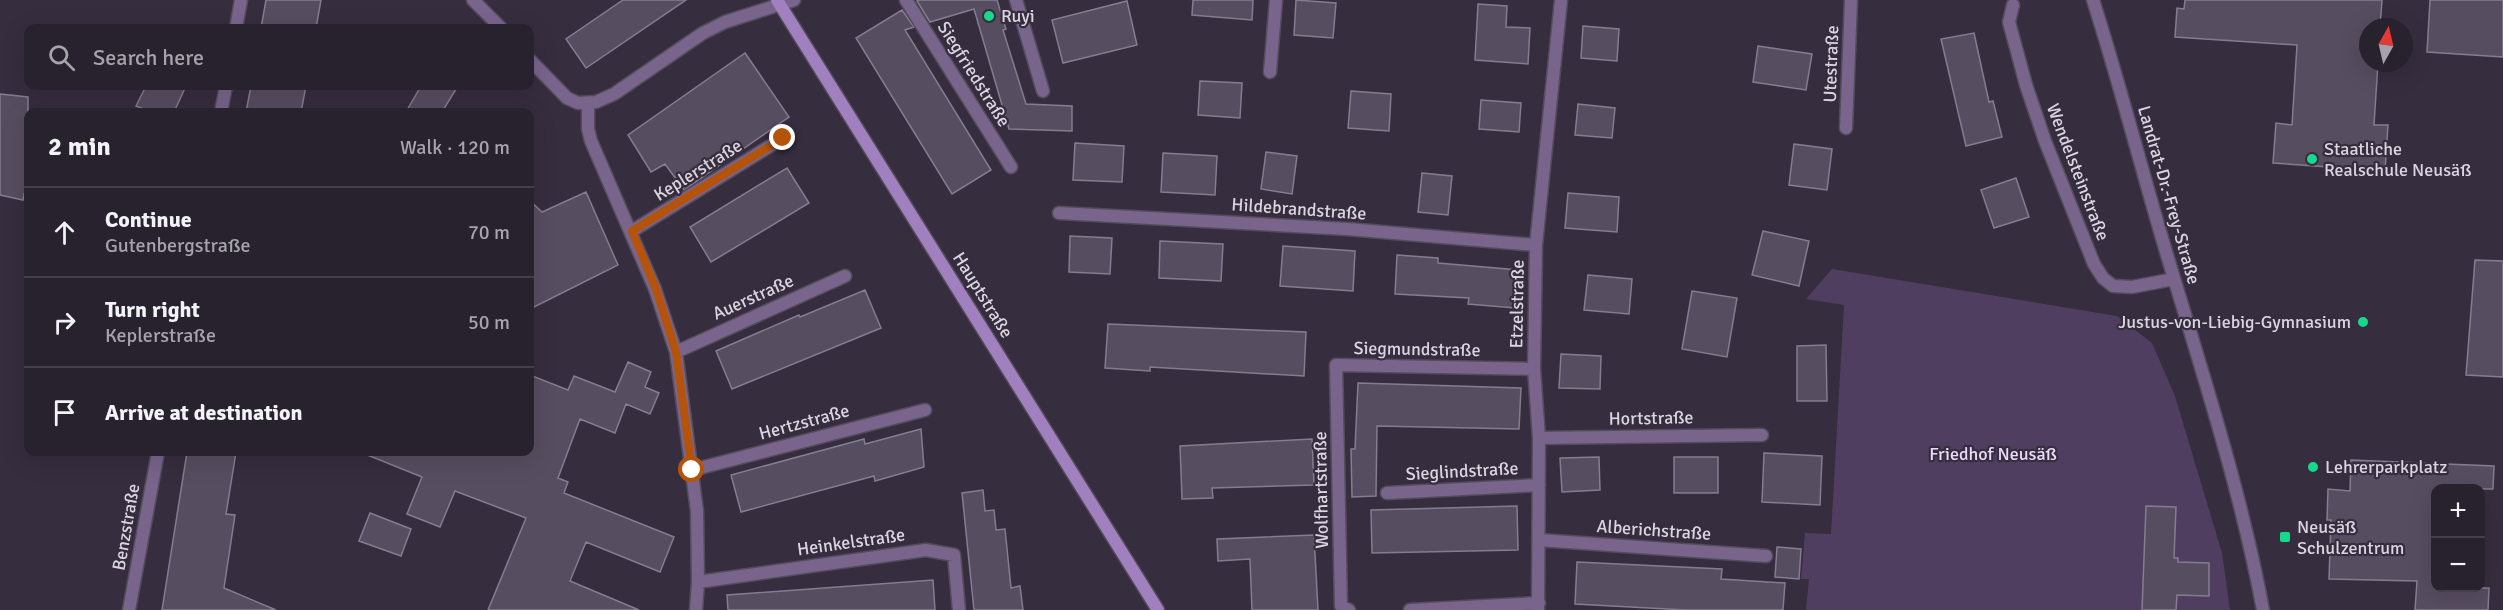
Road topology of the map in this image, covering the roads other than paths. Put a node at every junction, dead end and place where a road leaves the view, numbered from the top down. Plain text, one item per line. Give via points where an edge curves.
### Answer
1 (241, 0) edge
2 (473, 0) edge
3 (794, 0) edge
4 (906, 0) edge
5 (1016, 0) edge
6 (1276, 0) edge
7 (1561, 0) edge
8 (1851, 0) edge
9 (2093, 0) edge
10 (778, 2) edge
11 (2013, 5) dead end
12 (237, 24) edge
13 (497, 24) edge
14 (534, 64) edge
15 (1270, 72) dead end
16 (225, 90) edge
17 (1043, 91) dead end
18 (588, 104) junction
19 (222, 108) edge
20 (1846, 128) dead end
21 (783, 138) dead end
22 (1011, 167) dead end
23 (1059, 213) dead end
24 (632, 231) junction
25 (1536, 245) junction
26 (845, 276) dead end
27 (2174, 279) junction
28 (676, 352) junction
29 (1336, 365) joint
30 (1534, 369) junction
31 (925, 410) dead end
32 (1762, 435) dead end
33 (1539, 438) junction
34 (157, 456) edge
35 (692, 470) junction
36 (1539, 485) junction
37 (1387, 493) dead end
38 (1539, 540) junction
39 (1766, 556) dead end
40 (698, 582) junction
41 (1538, 606) edge
42 (129, 610) edge
43 (696, 610) edge
44 (958, 610) edge
45 (1158, 610) edge
46 (1349, 610) edge
47 (1410, 610) edge
48 (2263, 610) edge

1 - 12 street
2 - 13 street
3 - 10 street
4 - 22 street, Siegfriedstraße
5 - 17 street
6 - 15 street
7 - 25 street, Etzelstraße
8 - 20 street, Utestraße
9 - 27 street, Landrat-Dr.-Frey-Straße
10 - 18 street via 704,33 615,94
10 - 45 street, Hauptstraße
11 - 27 street, Wendelsteinstraße via 2009,22 2026,85 2094,264 2113,286 2132,287
14 - 18 street via 567,98
16 - 19 street
18 - 24 street via 591,141
21 - 24 street, Keplerstraße
23 - 25 street, Hildebrandstraße via 1347,229
24 - 28 street
25 - 30 street, Etzelstraße
26 - 28 street, Auerstraße
27 - 48 street, Landrat-Dr.-Frey-Straße via 2219,421
28 - 35 street
29 - 30 street, Siegmundstraße
29 - 46 street, Wolfhartstraße via 1341,606
30 - 33 street, Etzelstraße
31 - 35 street, Hertzstraße
32 - 33 street, Hortstraße
33 - 36 street, Etzelstraße
34 - 42 street, Benzstraße
35 - 40 street
36 - 37 street, Sieglindstraße
36 - 38 street, Etzelstraße
38 - 39 street, Alberichstraße
38 - 41 street, Etzelstraße
40 - 43 street
40 - 44 street, Heinkelstraße via 926,550 954,555
41 - 47 street

